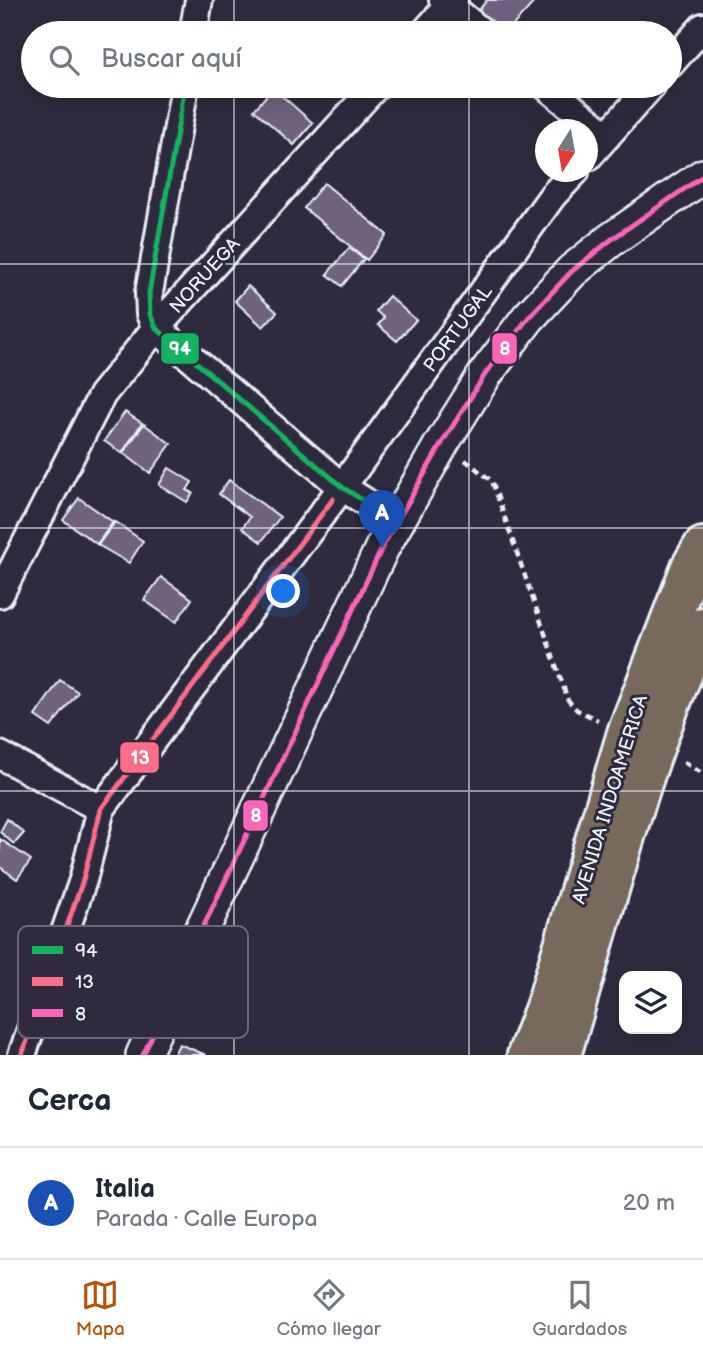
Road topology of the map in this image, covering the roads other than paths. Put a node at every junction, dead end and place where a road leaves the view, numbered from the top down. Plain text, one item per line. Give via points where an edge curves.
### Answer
1 (199, 0) edge
2 (449, 2) edge
3 (195, 21) edge
4 (434, 21) edge
5 (470, 21) edge
6 (703, 27) edge
7 (682, 51) edge
8 (182, 98) edge
9 (365, 98) edge
10 (561, 98) edge
11 (640, 98) edge
12 (607, 136) junction
13 (598, 145) edge
14 (703, 176) edge
15 (566, 182) edge
16 (156, 328) junction
17 (342, 487) junction
18 (397, 522) junction
19 (703, 547) edge
20 (0, 594) edge
21 (703, 627) edge
22 (0, 755) edge
23 (101, 809) junction
24 (67, 926) edge
25 (204, 926) edge
26 (28, 1038) edge
27 (151, 1038) edge
28 (22, 1055) edge
29 (143, 1055) edge
30 (527, 1055) edge
31 (561, 1055) edge

1 - 3 street
2 - 4 street
2 - 5 street
6 - 7 street
8 - 16 street via 149,293
9 - 16 street, NORUEGA
10 - 12 street
11 - 12 street
12 - 13 street
14 - 18 street via 572,271 528,318 486,373
15 - 17 street, PORTUGAL
16 - 17 street
16 - 20 street, NORUEGA via 102,395
17 - 18 street
17 - 23 street, PORTUGAL
18 - 25 street
19 - 30 main road, AVENIDA INDOAMERICA via 627,733
21 - 31 main road, AVENIDA INDOAMERICA via 679,677 656,745
22 - 23 street
23 - 24 street
26 - 28 street
27 - 29 street

